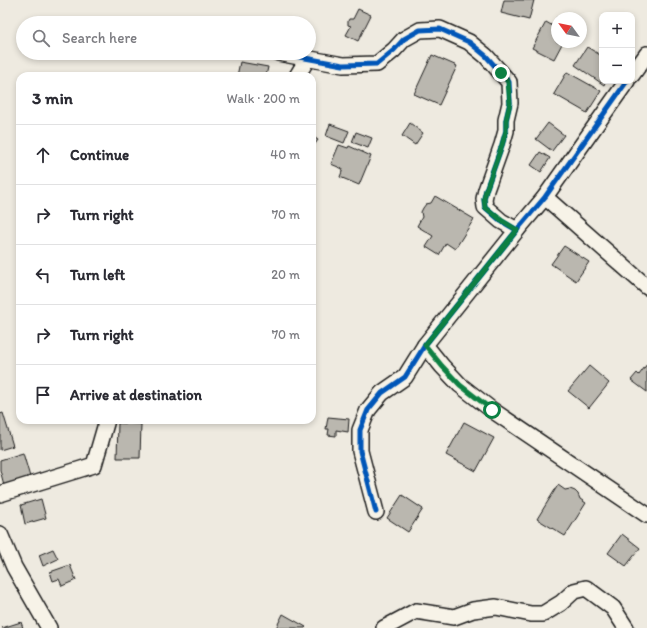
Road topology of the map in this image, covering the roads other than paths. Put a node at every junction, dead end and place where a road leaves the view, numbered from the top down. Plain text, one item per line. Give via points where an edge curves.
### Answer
1 (647, 54) edge
2 (307, 60) edge
3 (316, 60) edge
4 (635, 71) edge
5 (299, 72) edge
6 (626, 84) edge
7 (545, 197) junction
8 (517, 230) junction
9 (647, 287) edge
10 (425, 345) junction
11 (106, 424) edge
12 (0, 494) edge
13 (376, 512) dead end
14 (647, 515) edge
15 (0, 534) edge
16 (49, 628) edge
17 (384, 628) edge
18 (626, 628) edge

1 - 4 street
2 - 5 street
3 - 8 street via 343,65 377,64 404,38 420,30 440,29 469,42 486,56 508,82 510,103 506,131 486,190 485,207
6 - 7 street
7 - 8 street
7 - 9 street
8 - 10 street
10 - 13 street via 405,377 382,393 368,410 360,430 360,451
10 - 14 street via 460,385 481,402
11 - 12 street via 94,465
15 - 16 street via 14,567
17 - 18 street via 416,611 454,617 473,610 496,607 543,614 574,591 586,588 613,608

